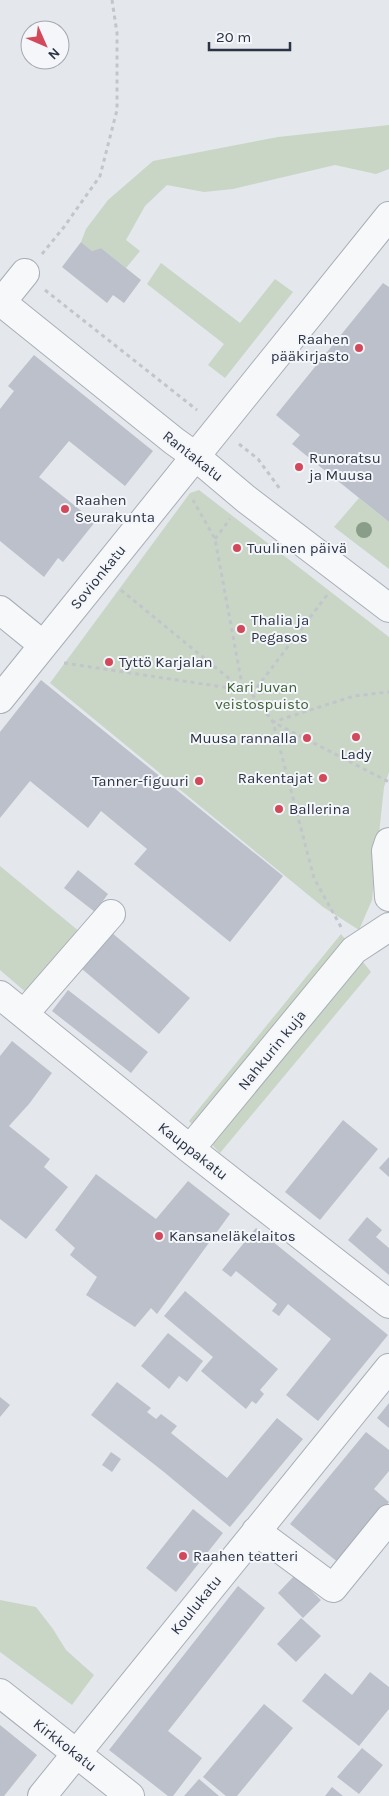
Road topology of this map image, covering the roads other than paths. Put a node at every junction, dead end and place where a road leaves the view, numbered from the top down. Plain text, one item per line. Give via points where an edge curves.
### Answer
1 (389, 216) edge
2 (25, 274) road end
3 (0, 303) edge
4 (194, 456) junction
5 (389, 608) edge
6 (0, 610) edge
7 (50, 654) junction
8 (0, 699) edge
9 (389, 842) edge
10 (389, 897) edge
11 (111, 914) dead end
12 (389, 927) edge
13 (0, 995) edge
14 (24, 1014) junction
15 (190, 1149) junction
16 (389, 1304) edge
17 (389, 1368) edge
18 (389, 1519) edge
19 (256, 1531) junction
20 (0, 1694) edge
21 (76, 1753) junction
22 (42, 1796) edge
23 (130, 1796) edge

1 - 4 street, Sovionkatu
2 - 3 street
3 - 4 street, Rantakatu
4 - 5 street, Rantakatu
4 - 7 street, Sovionkatu
6 - 7 street
7 - 8 street, Sovionkatu
9 - 10 street via 386,851
11 - 14 street
12 - 15 street, Nahkurin kuja via 354,950
13 - 14 street, Kauppakatu
14 - 15 street, Kauppakatu
15 - 16 street, Kauppakatu
17 - 19 street, Koulukatu
18 - 19 street via 333,1588
19 - 21 street, Koulukatu
20 - 21 street, Kirkkokatu
21 - 22 street, Koulukatu
21 - 23 street, Kirkkokatu

